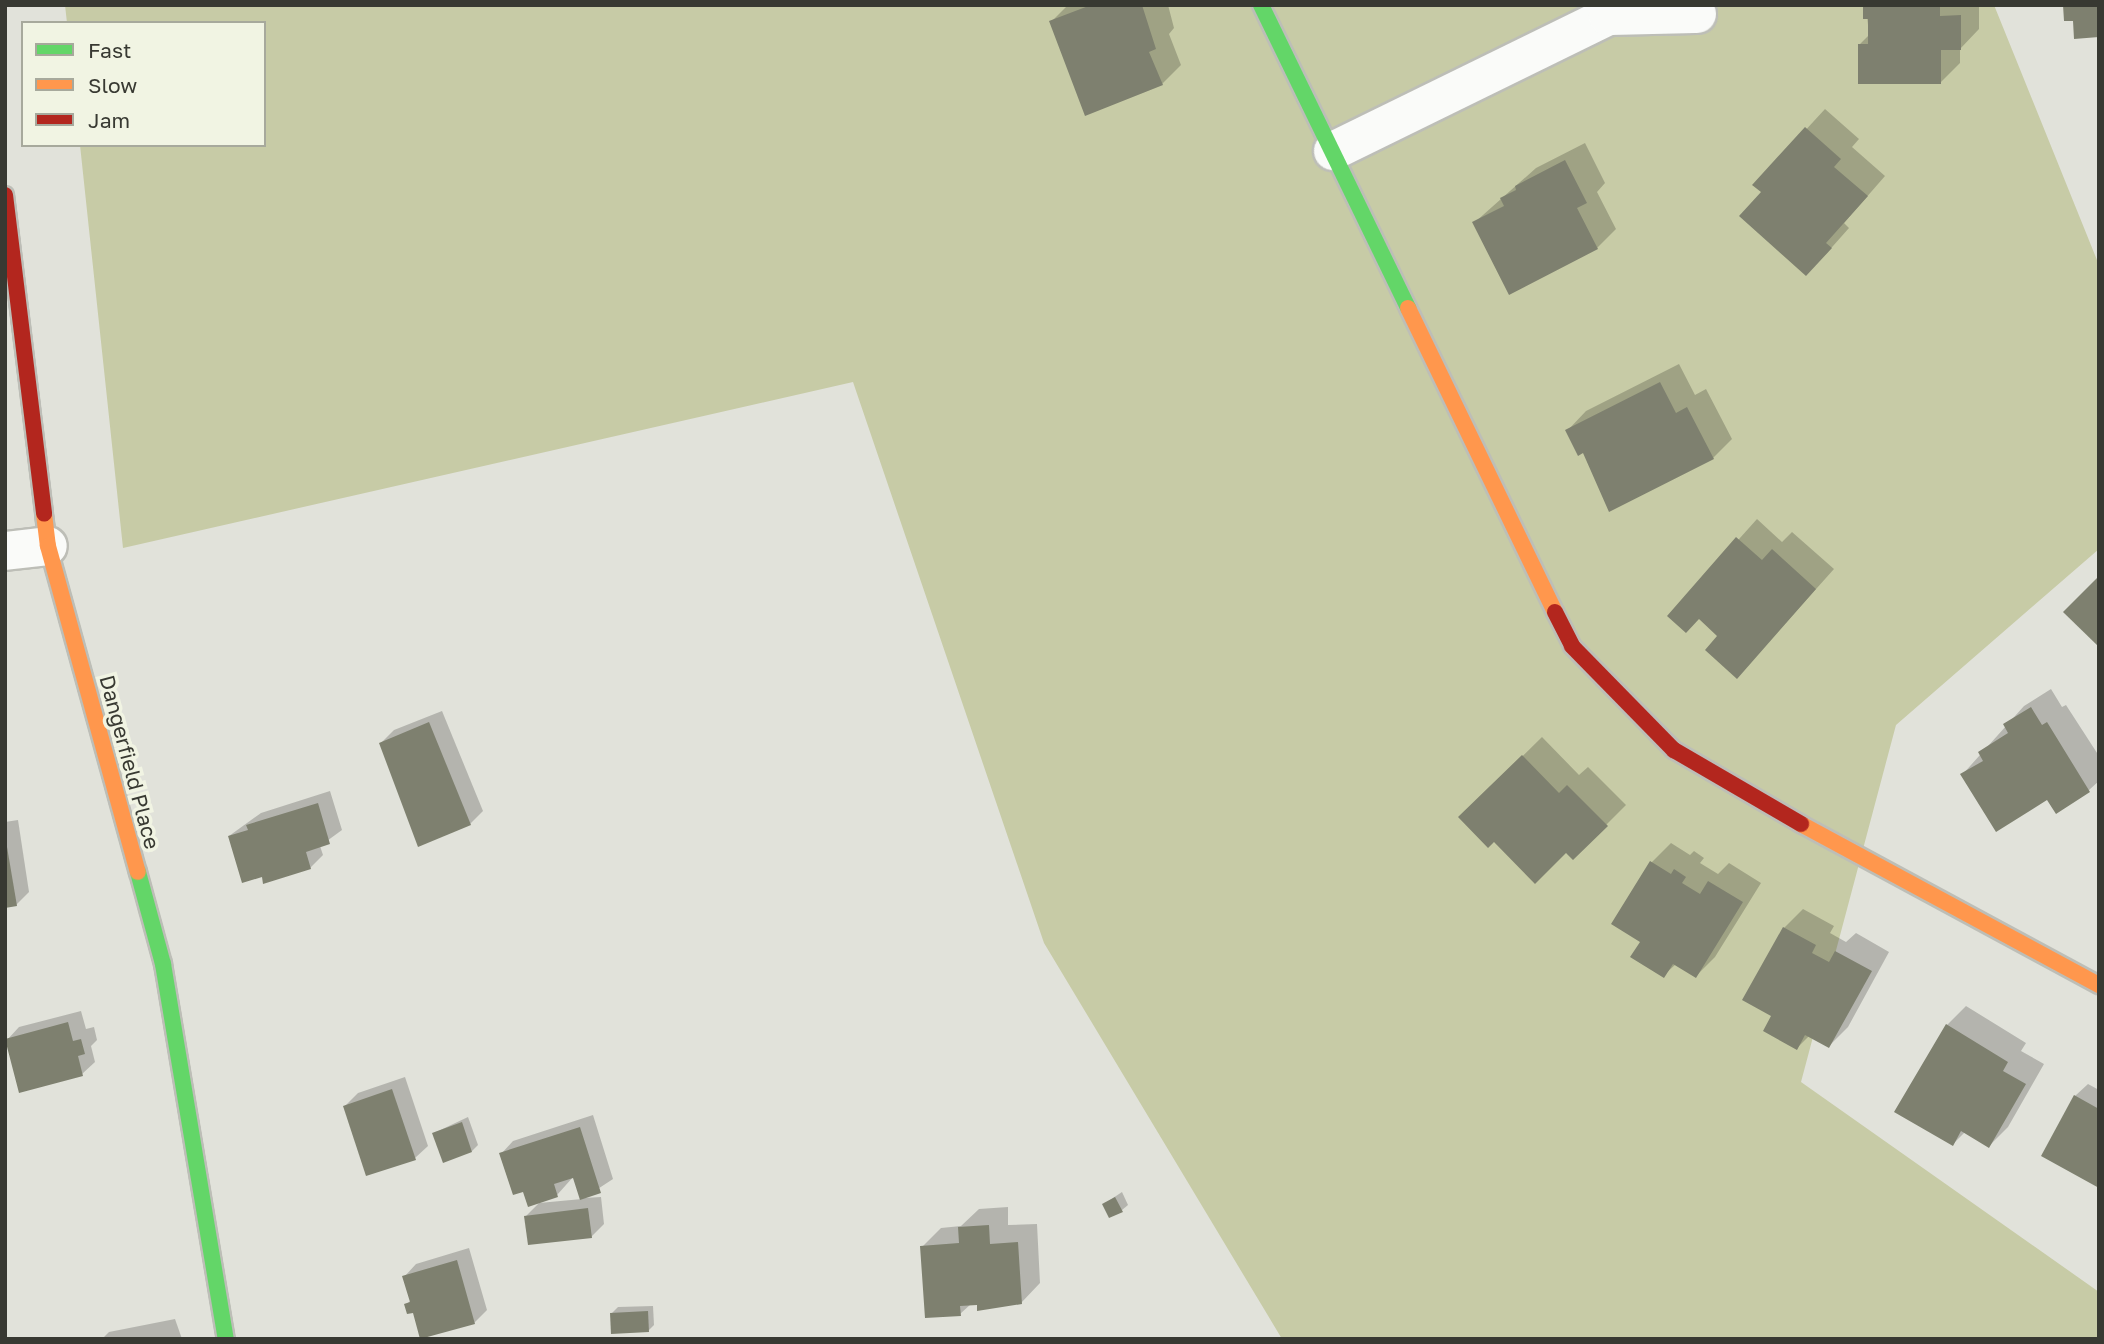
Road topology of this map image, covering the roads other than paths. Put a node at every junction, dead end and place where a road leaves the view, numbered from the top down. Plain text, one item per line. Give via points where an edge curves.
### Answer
1 (1261, 5) edge
2 (1697, 14) dead end
3 (1333, 150) junction
4 (5, 195) edge
5 (48, 546) junction
6 (5, 551) edge
7 (2096, 978) edge
8 (226, 1339) edge

1 - 3 street
2 - 3 street via 1608,16
3 - 7 street via 1572,646 1674,750 1808,828
4 - 5 street, Dangerfield Place
5 - 6 street
5 - 8 street, Dangerfield Place via 163,964

